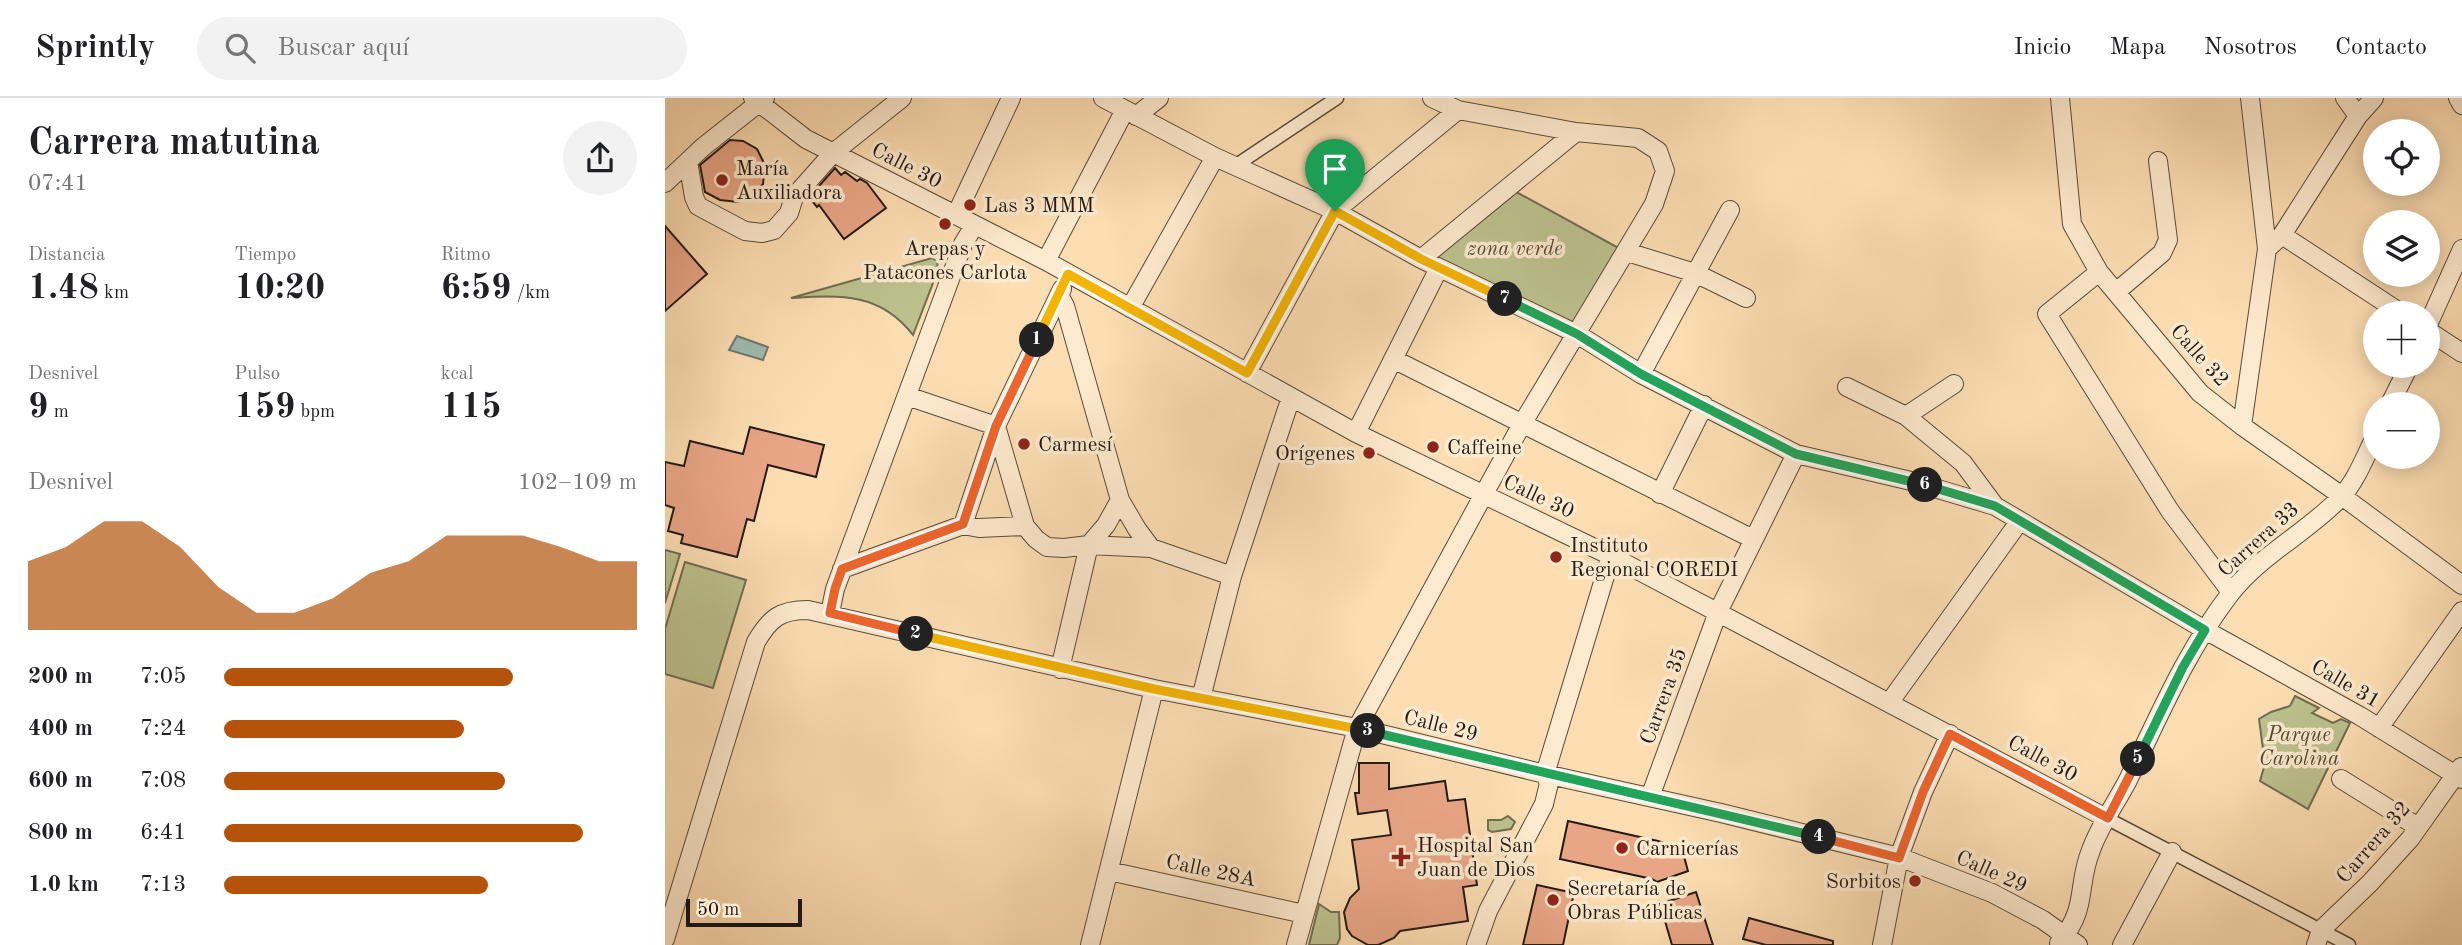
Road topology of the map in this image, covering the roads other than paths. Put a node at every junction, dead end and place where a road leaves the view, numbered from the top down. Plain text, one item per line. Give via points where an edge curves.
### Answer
1 (902, 98) edge
2 (1011, 98) edge
3 (1103, 98) edge
4 (1159, 98) edge
5 (1338, 98) edge
6 (1432, 98) edge
7 (2060, 98) edge
8 (2250, 98) edge
9 (2345, 98) edge
10 (2375, 98) edge
11 (2458, 98) edge
12 (759, 100) edge
13 (2462, 105) edge
14 (1458, 110) junction
15 (1130, 113) junction
16 (2358, 116) junction
17 (1576, 132) junction
18 (833, 153) junction
19 (1215, 157) junction
20 (2158, 161) dead end
21 (688, 162) junction
22 (1235, 166) junction
23 (665, 183) edge
24 (1730, 210) dead end
25 (1335, 211) junction
26 (956, 215) junction
27 (974, 226) junction
28 (2281, 235) junction
29 (2267, 249) junction
30 (2462, 249) edge
31 (1627, 251) junction
32 (1421, 259) junction
33 (1046, 261) junction
34 (1439, 268) junction
35 (2099, 272) junction
36 (1695, 273) junction
37 (1068, 274) junction
38 (2116, 292) junction
39 (1059, 295) junction
40 (1746, 298) dead end
41 (2383, 301) edge
42 (2439, 301) edge
43 (1130, 308) junction
44 (1577, 334) junction
45 (2440, 337) edge
46 (2462, 353) edge
47 (1393, 359) junction
48 (1247, 373) junction
49 (1641, 374) junction
50 (1954, 384) dead end
51 (1847, 387) dead end
52 (907, 396) junction
53 (1291, 397) junction
54 (1704, 405) junction
55 (1906, 416) junction
56 (1522, 424) junction
57 (996, 426) junction
58 (2242, 426) junction
59 (1356, 433) junction
60 (1796, 454) junction
61 (2363, 462) edge
62 (1660, 494) junction
63 (1485, 496) junction
64 (2342, 496) junction
65 (1120, 500) junction
66 (1995, 506) junction
67 (2019, 522) junction
68 (963, 524) junction
69 (1025, 526) junction
70 (1753, 539) junction
71 (1089, 544) junction
72 (1151, 548) junction
73 (1611, 556) junction
74 (842, 569) junction
75 (1232, 576) junction
76 (2462, 585) edge
77 (2231, 592) junction
78 (2462, 611) edge
79 (1718, 612) junction
80 (830, 613) junction
81 (2205, 630) junction
82 (1060, 669) junction
83 (1154, 689) junction
84 (1201, 698) junction
85 (1889, 703) junction
86 (1357, 728) junction
87 (2379, 729) junction
88 (1950, 734) junction
89 (2460, 773) edge
90 (1545, 774) junction
91 (2341, 779) dead end
92 (1650, 797) junction
93 (2108, 818) junction
94 (2418, 827) junction
95 (2172, 852) junction
96 (1899, 858) junction
97 (1109, 871) junction
98 (1304, 914) junction
99 (2319, 938) edge
100 (665, 939) edge
101 (2067, 942) edge
102 (1090, 945) edge
103 (1296, 945) edge
104 (1476, 945) edge
105 (1882, 945) edge
106 (2122, 945) edge
107 (2349, 945) edge

1 - 18 street
2 - 26 street
3 - 15 street
4 - 15 street
5 - 22 street
6 - 14 street
7 - 35 street, Calle 32 via 2071,224
8 - 29 street
9 - 16 street
10 - 16 street
11 - 13 street
12 - 18 street, Calle 30 via 806,139
12 - 21 street
14 - 17 street
14 - 25 street
15 - 19 street
15 - 33 street
16 - 28 street
17 - 31 street via 1638,138 1658,151 1665,171 1654,204
17 - 32 street
18 - 21 street via 794,197 789,213 774,230 762,233 745,231 698,206
18 - 26 street, Calle 30
19 - 22 street
19 - 43 street
20 - 38 street via 2168,240 2162,253
21 - 23 street
22 - 25 street
24 - 36 street
25 - 32 street
25 - 48 street
26 - 27 street, Calle 30
27 - 33 street, Calle 30
27 - 52 street via 963,244
28 - 29 street
28 - 41 street
29 - 58 street
30 - 42 street
31 - 36 street
31 - 44 street
32 - 34 street
33 - 37 street, Calle 30
34 - 44 street
34 - 47 street
35 - 38 street, Calle 32
35 - 77 street via 2047,314 2170,511
36 - 40 street
36 - 49 street
37 - 39 street
37 - 43 street, Calle 30
38 - 58 street, Calle 32 via 2200,393
39 - 57 street
39 - 65 street
43 - 48 street, Calle 30
44 - 49 street
44 - 56 street
45 - 46 street
47 - 56 street
47 - 59 street
48 - 53 street, Calle 30
49 - 54 street
50 - 55 street
51 - 55 street
52 - 57 street
52 - 74 street
53 - 59 street, Calle 30
53 - 75 street
54 - 60 street
54 - 62 street
55 - 66 street via 1963,463
56 - 62 street
56 - 63 street
57 - 68 street
57 - 69 street
58 - 64 street, Calle 32
59 - 63 street, Calle 30
60 - 66 street
60 - 70 street, Carrera 35
61 - 64 street, Carrera 33
62 - 70 street
63 - 73 street, Calle 30
63 - 86 street
64 - 76 street, Calle 32
64 - 77 street, Carrera 33
65 - 71 street
65 - 72 street
66 - 67 street, Calle 31
67 - 81 street, Calle 31
67 - 85 street
68 - 69 street
68 - 74 street
69 - 71 street via 1047,547
70 - 79 street, Carrera 35
71 - 72 street
71 - 82 street
72 - 75 street
73 - 79 street, Calle 30
73 - 90 street
74 - 80 street
75 - 84 street
77 - 81 street, Carrera 33
78 - 87 street
79 - 85 street, Calle 30
79 - 92 street, Carrera 35
80 - 82 street, Calle 29
80 - 100 street, Calle 29 via 798,610 775,617 756,642
81 - 87 street, Calle 31
81 - 93 street, Carrera 33
82 - 83 street, Calle 29
83 - 84 street, Calle 29
83 - 97 street
84 - 86 street, Calle 29
85 - 88 street, Calle 30
86 - 90 street, Calle 29
86 - 98 street
87 - 89 street, Calle 31
88 - 93 street, Calle 30
88 - 96 street
89 - 94 street, Carrera 32
90 - 92 street, Calle 29
90 - 104 street via 1549,783 1544,804 1488,911
91 - 94 street
92 - 96 street, Calle 29
93 - 95 street, Calle 30
93 - 101 street, Carrera 33 via 2091,849 2080,907
94 - 99 street, Carrera 32
95 - 99 street, Calle 30
95 - 106 street
96 - 101 street, Calle 29 via 1992,893 2043,920
96 - 105 street
97 - 98 street, Calle 28A
97 - 102 street
98 - 103 street
99 - 107 street, Calle 30

